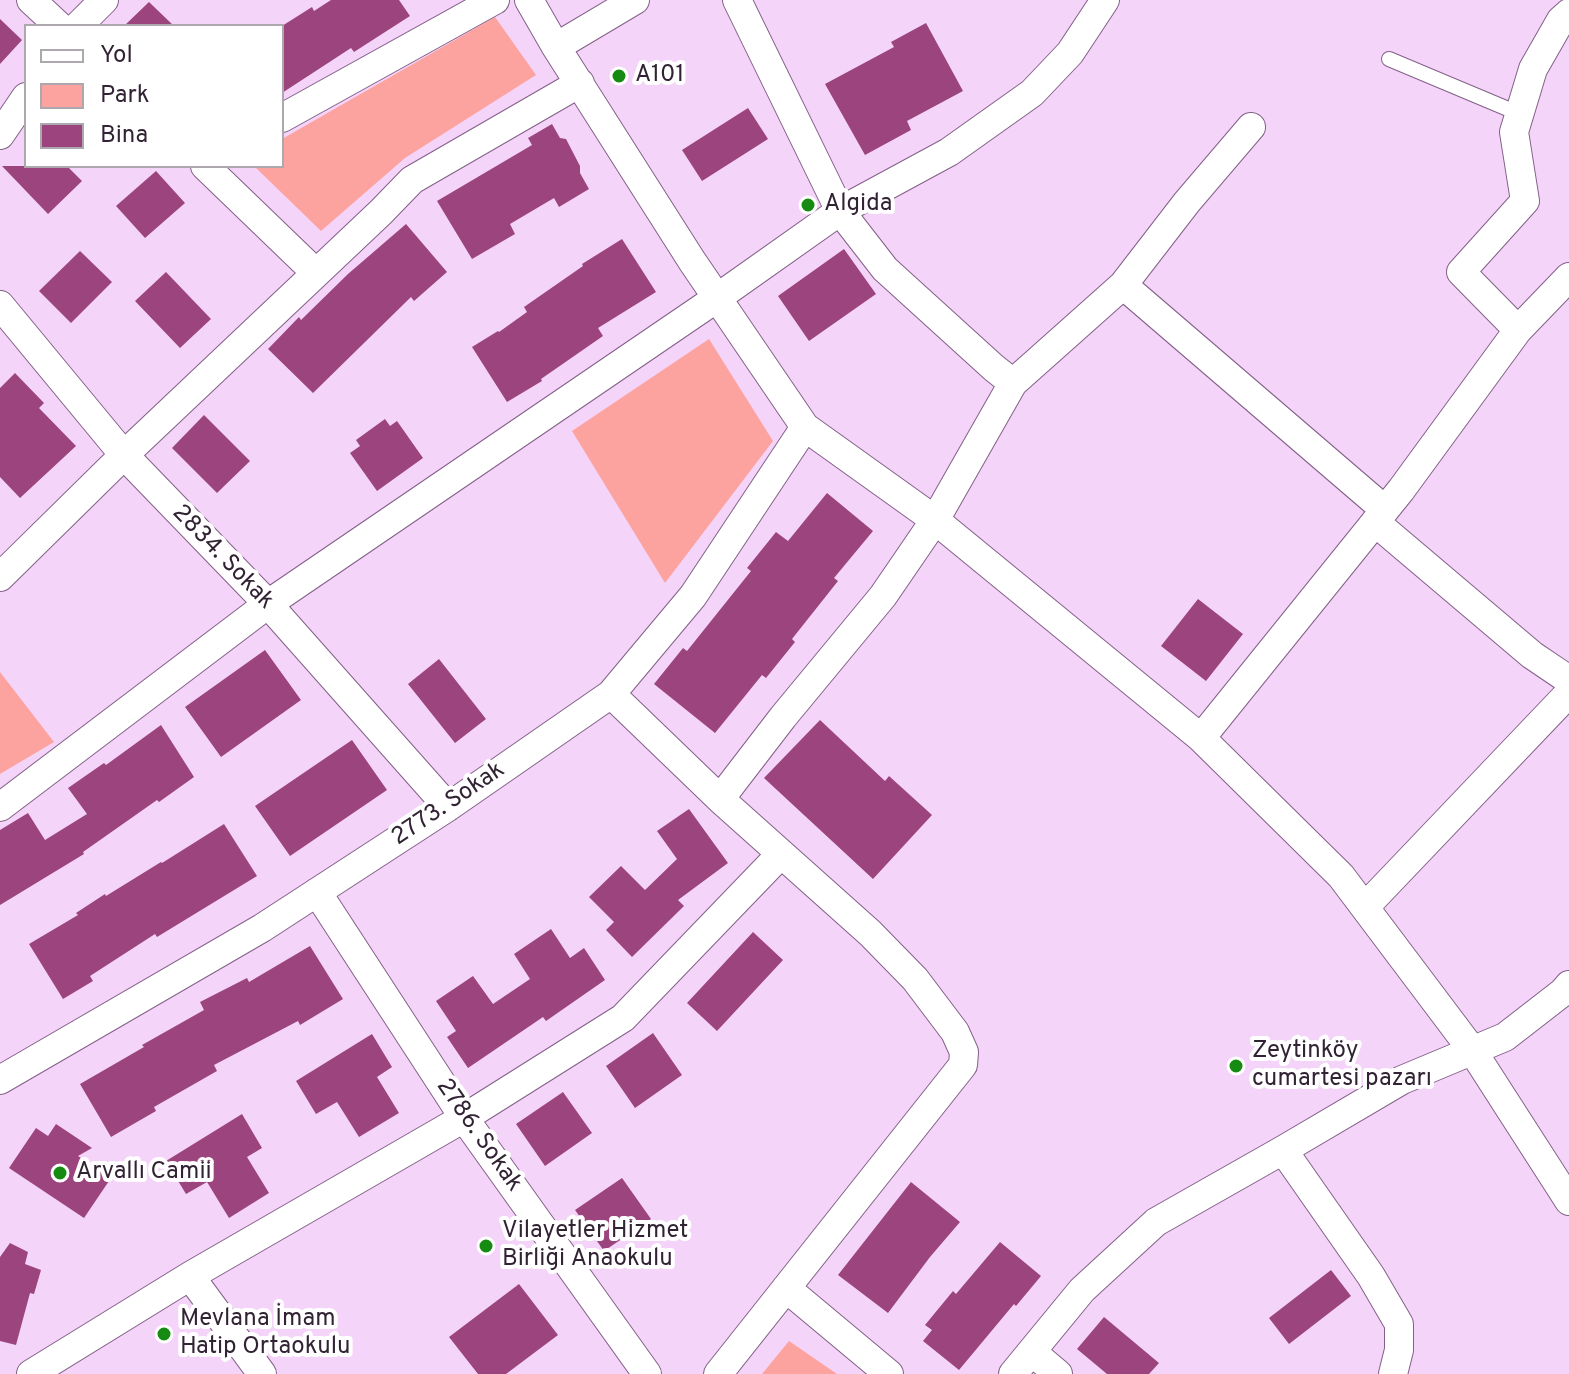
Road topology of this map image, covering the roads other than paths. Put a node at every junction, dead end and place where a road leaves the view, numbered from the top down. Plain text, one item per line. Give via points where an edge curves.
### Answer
1 (31, 0) edge
2 (104, 0) edge
3 (495, 0) edge
4 (529, 0) edge
5 (635, 0) edge
6 (737, 0) edge
7 (1105, 0) edge
8 (1569, 13) edge
9 (57, 24) edge
10 (80, 24) edge
11 (556, 47) junction
12 (1389, 59) dead end
13 (580, 83) junction
14 (24, 100) edge
15 (1520, 114) junction
16 (284, 117) edge
17 (1251, 127) dead end
18 (0, 135) edge
19 (207, 168) edge
20 (840, 211) junction
21 (316, 273) junction
22 (1569, 277) edge
23 (1123, 285) junction
24 (717, 298) junction
25 (0, 305) edge
26 (1518, 330) junction
27 (1013, 383) junction
28 (805, 427) junction
29 (124, 455) junction
30 (1380, 516) junction
31 (935, 520) junction
32 (0, 577) edge
33 (268, 604) junction
34 (1569, 680) edge
35 (1569, 693) edge
36 (611, 694) junction
37 (1201, 738) junction
38 (720, 799) junction
39 (0, 807) edge
40 (448, 807) junction
41 (781, 854) junction
42 (317, 892) junction
43 (1365, 907) junction
44 (1569, 985) edge
45 (1472, 1050) junction
46 (0, 1080) edge
47 (464, 1118) junction
48 (1283, 1150) junction
49 (1569, 1201) edge
50 (190, 1276) junction
51 (786, 1288) junction
52 (1032, 1352) junction
53 (31, 1374) edge
54 (262, 1374) edge
55 (647, 1374) edge
56 (718, 1374) edge
57 (889, 1374) edge
58 (1013, 1374) edge
59 (1058, 1374) edge
60 (1393, 1374) edge

1 - 9 street
2 - 10 street
3 - 16 street
4 - 11 street
5 - 11 street
6 - 20 street
7 - 20 street via 1070,53 1032,93 949,152
8 - 15 street via 1533,69
11 - 13 street
12 - 15 lane
13 - 21 street via 412,180
13 - 24 street
14 - 18 street
15 - 26 street via 1514,132 1525,201 1461,272
17 - 23 street
19 - 21 street
20 - 24 street
20 - 27 street via 885,269
21 - 29 street
22 - 26 street
23 - 27 street
23 - 30 street
24 - 28 street
24 - 33 street
25 - 29 street, 2834. Sokak
26 - 30 street
27 - 31 street
28 - 31 street
28 - 36 street, 2773. Sokak via 693,596
29 - 32 street
29 - 33 street, 2834. Sokak
30 - 34 street via 1532,655
30 - 37 street
31 - 37 street
31 - 38 street via 883,596
33 - 39 street
33 - 40 street, 2834. Sokak
35 - 43 street
36 - 38 street
36 - 40 street, 2773. Sokak
37 - 43 street via 1341,876
38 - 41 street
40 - 42 street, 2773. Sokak
41 - 47 street via 623,1018
41 - 51 street via 915,979 964,1052 963,1065
42 - 46 street, 2773. Sokak
42 - 47 street, 2786. Sokak
43 - 45 street
44 - 45 street via 1505,1037
45 - 48 street via 1402,1080
45 - 49 street
47 - 50 street
47 - 55 street, 2786. Sokak
48 - 52 street via 1156,1222 1082,1290
48 - 60 street via 1399,1324
50 - 53 street
50 - 54 street
51 - 56 street
51 - 57 street
52 - 58 street
52 - 59 street

